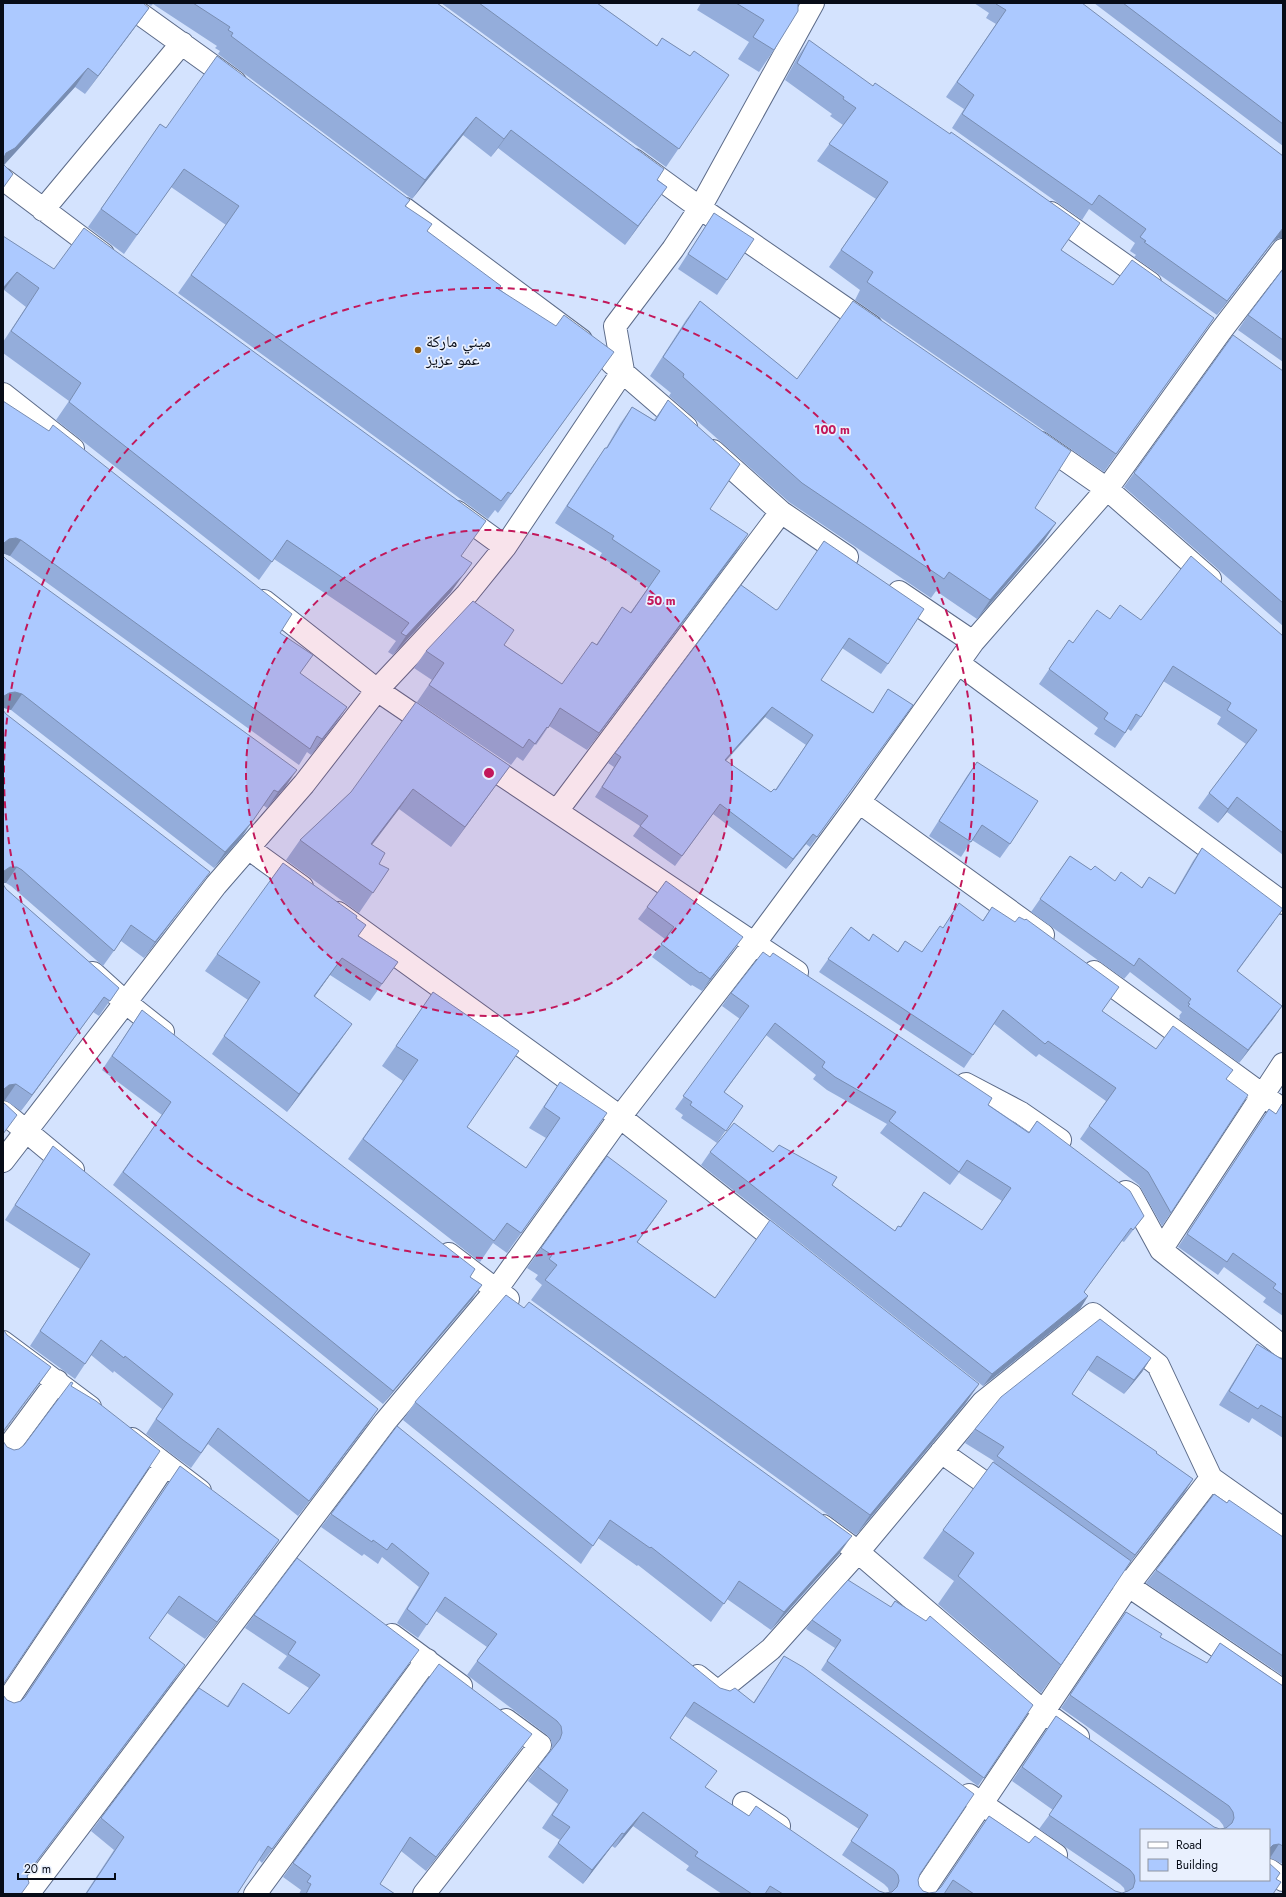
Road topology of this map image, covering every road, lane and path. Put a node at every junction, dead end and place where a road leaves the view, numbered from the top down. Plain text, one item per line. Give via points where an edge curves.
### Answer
1 (126, 3) edge
2 (796, 3) edge
3 (813, 3) edge
4 (795, 33) junction
5 (182, 43) junction
6 (815, 47) edge
7 (252, 96) edge
8 (617, 148) edge
9 (3, 179) edge
10 (386, 195) edge
11 (1037, 204) edge
12 (700, 208) junction
13 (43, 210) junction
14 (1283, 250) edge
15 (120, 266) edge
16 (1168, 295) edge
17 (1213, 328) junction
18 (890, 340) edge
19 (1239, 346) edge
20 (623, 371) junction
21 (3, 394) edge
22 (1022, 430) edge
23 (90, 463) edge
24 (1107, 488) junction
25 (441, 500) edge
26 (781, 512) junction
27 (505, 547) junction
28 (863, 568) edge
29 (882, 580) edge
30 (246, 587) edge
31 (1224, 592) edge
32 (973, 642) junction
33 (958, 664) junction
34 (377, 690) junction
35 (285, 770) edge
36 (304, 784) junction
37 (860, 802) junction
38 (557, 812) junction
39 (248, 848) junction
40 (1283, 903) edge
41 (754, 944) junction
42 (1057, 946) edge
43 (1076, 960) edge
44 (79, 961) edge
45 (813, 983) edge
46 (125, 1002) junction
47 (182, 1046) edge
48 (1283, 1064) edge
49 (951, 1074) edge
50 (1262, 1094) junction
51 (1283, 1110) edge
52 (3, 1112) edge
53 (620, 1117) junction
54 (25, 1130) junction
55 (1074, 1151) edge
56 (3, 1161) edge
57 (1112, 1180) edge
58 (87, 1181) edge
59 (433, 1241) edge
60 (1161, 1250) junction
61 (801, 1259) edge
62 (496, 1290) junction
63 (521, 1309) edge
64 (3, 1342) edge
65 (1283, 1347) edge
66 (57, 1381) junction
67 (379, 1417) junction
68 (404, 1437) edge
69 (941, 1452) junction
70 (3, 1454) edge
71 (165, 1465) junction
72 (1211, 1478) junction
73 (215, 1503) edge
74 (1018, 1507) edge
75 (806, 1515) edge
76 (1283, 1529) edge
77 (278, 1550) junction
78 (858, 1552) junction
79 (1102, 1567) edge
80 (303, 1568) edge
81 (1128, 1586) junction
82 (377, 1623) edge
83 (771, 1649) junction
84 (427, 1660) junction
85 (681, 1662) edge
86 (790, 1663) edge
87 (1283, 1691) edge
88 (3, 1707) edge
89 (1044, 1712) junction
90 (1095, 1748) edge
91 (956, 1786) edge
92 (744, 1803) dead end
93 (981, 1804) junction
94 (795, 1837) edge
95 (1074, 1867) edge
96 (1270, 1871) edge
97 (1283, 1880) edge
98 (28, 1894) edge
99 (255, 1894) edge
100 (424, 1894) edge
101 (921, 1894) edge

1 - 5 street
2 - 4 street
3 - 4 street
4 - 6 street
4 - 12 street
5 - 7 street
5 - 13 street
8 - 12 street
9 - 13 street
10 - 20 street
11 - 16 street
12 - 18 street
12 - 20 street via 673,250 615,326
13 - 15 street
14 - 17 street
17 - 19 street
17 - 24 street
20 - 26 street
20 - 27 street
21 - 23 street
22 - 24 street
24 - 31 street
24 - 32 street
25 - 27 street
26 - 28 street
26 - 38 street
27 - 34 street via 467,594
29 - 32 street
30 - 34 street
32 - 33 street
33 - 37 street
33 - 40 street
34 - 36 street
34 - 38 street
35 - 36 street
36 - 39 street
37 - 41 street
37 - 42 street
38 - 41 street
39 - 46 street via 210,880
39 - 53 street
41 - 45 street
41 - 53 street
43 - 50 street
44 - 46 street
46 - 47 street
46 - 54 street
48 - 50 street
49 - 55 street via 977,1091 1021,1113
50 - 51 street
50 - 60 street
52 - 54 street
53 - 61 street
53 - 62 street
54 - 56 street
54 - 58 street
57 - 60 street via 1131,1195
59 - 62 street
60 - 65 street
62 - 63 street
62 - 67 street
64 - 66 street
66 - 70 street
66 - 71 street
67 - 68 street
67 - 77 street
69 - 72 street via 977,1397 1093,1314 1158,1365
69 - 74 street
69 - 78 street
71 - 73 street
71 - 88 street
72 - 76 street
72 - 81 street
75 - 78 street
77 - 80 street
77 - 98 street
78 - 83 street
78 - 89 street
79 - 81 street
81 - 87 street
81 - 89 street
82 - 84 street
83 - 85 street via 718,1692
83 - 86 street
84 - 99 street
84 - 100 street via 540,1745
89 - 90 street
89 - 93 street
91 - 93 street
92 - 94 street
93 - 95 street
93 - 101 street
96 - 97 street

